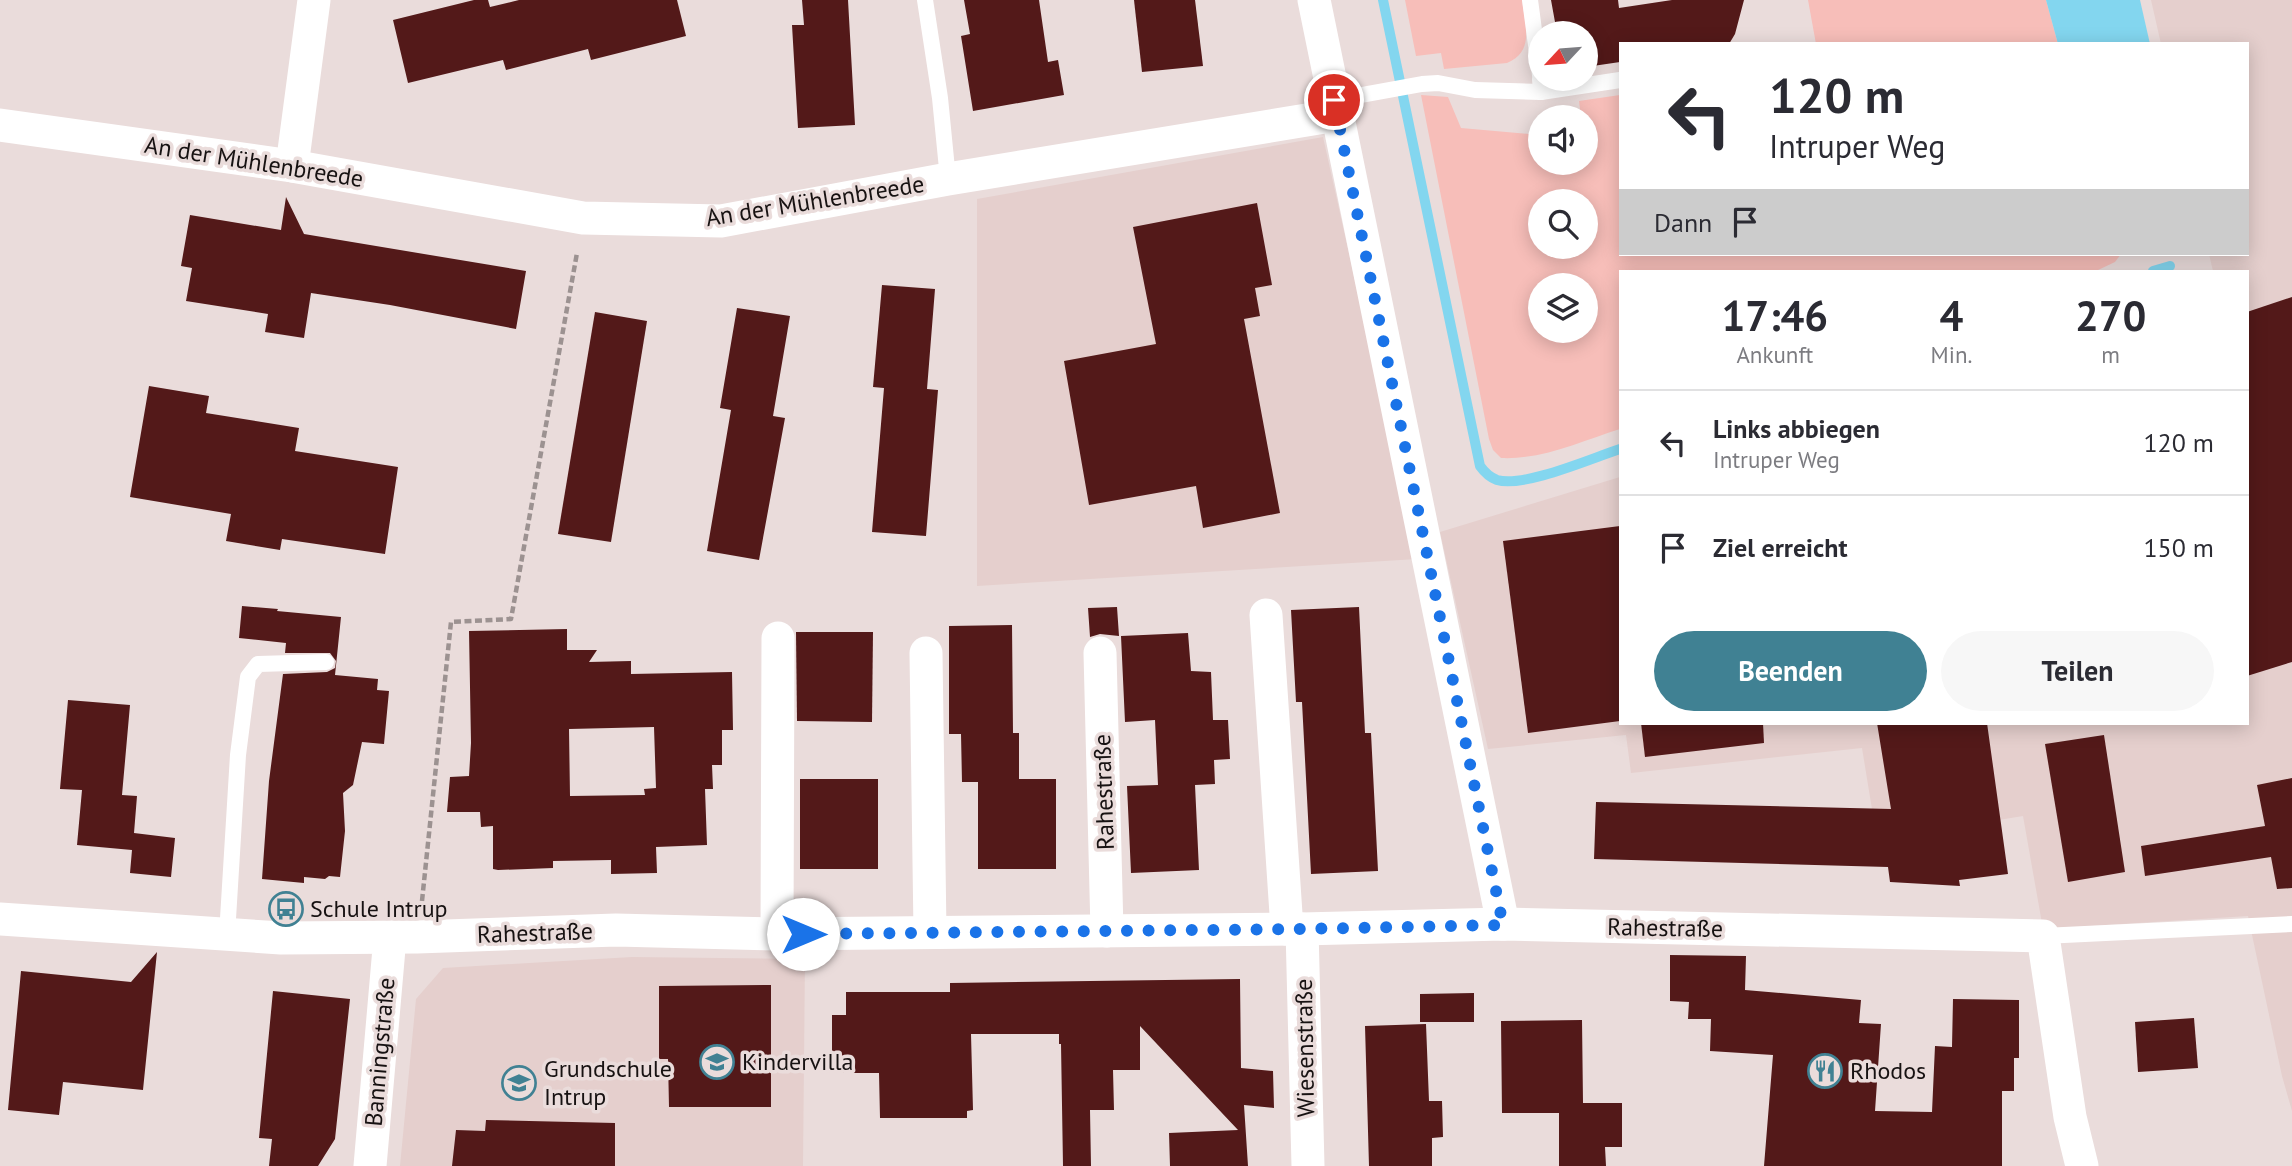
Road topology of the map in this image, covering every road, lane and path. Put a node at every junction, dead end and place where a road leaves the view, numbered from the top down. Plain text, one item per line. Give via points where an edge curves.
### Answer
1 (314, 0) edge
2 (925, 0) edge
3 (1314, 0) edge
4 (1531, 0) edge
5 (1533, 21) edge
6 (1619, 80) edge
7 (1598, 81) edge
8 (1528, 83) edge
9 (1336, 108) junction
10 (0, 125) edge
11 (292, 166) junction
12 (948, 179) junction
13 (583, 218) junction
14 (1266, 615) dead end
15 (778, 638) dead end
16 (926, 653) dead end
17 (1100, 653) dead end
18 (326, 662) dead end
19 (0, 919) edge
20 (2292, 924) edge
21 (1503, 925) junction
22 (1295, 929) junction
23 (1107, 931) junction
24 (930, 932) junction
25 (777, 934) junction
26 (227, 935) junction
27 (2043, 936) junction
28 (404, 937) junction
29 (370, 1166) edge
30 (1308, 1166) edge
31 (2082, 1166) edge

1 - 11 street
2 - 12 lane
3 - 9 street
4 - 5 lane
6 - 7 lane
8 - 9 lane via 1475,90 1422,84 1375,92
9 - 12 street, An der Mühlenbreede
9 - 21 street
10 - 11 street, An der Mühlenbreede
11 - 13 street, An der Mühlenbreede
12 - 13 street, An der Mühlenbreede via 721,221
13 - 28 path via 512,619 451,622
14 - 22 street
15 - 25 street
16 - 24 street
17 - 23 street, Rahestraße
18 - 26 lane via 258,664 248,677 238,755
19 - 26 street, Rahestraße
20 - 27 lane
21 - 22 street, Rahestraße
21 - 27 street, Rahestraße
22 - 23 street, Rahestraße
22 - 30 street, Wiesenstraße
23 - 24 street, Rahestraße
24 - 25 street, Rahestraße
25 - 28 street, Rahestraße via 616,930
26 - 28 street, Rahestraße
27 - 31 street via 2070,1117
28 - 29 street, Banningstraße

